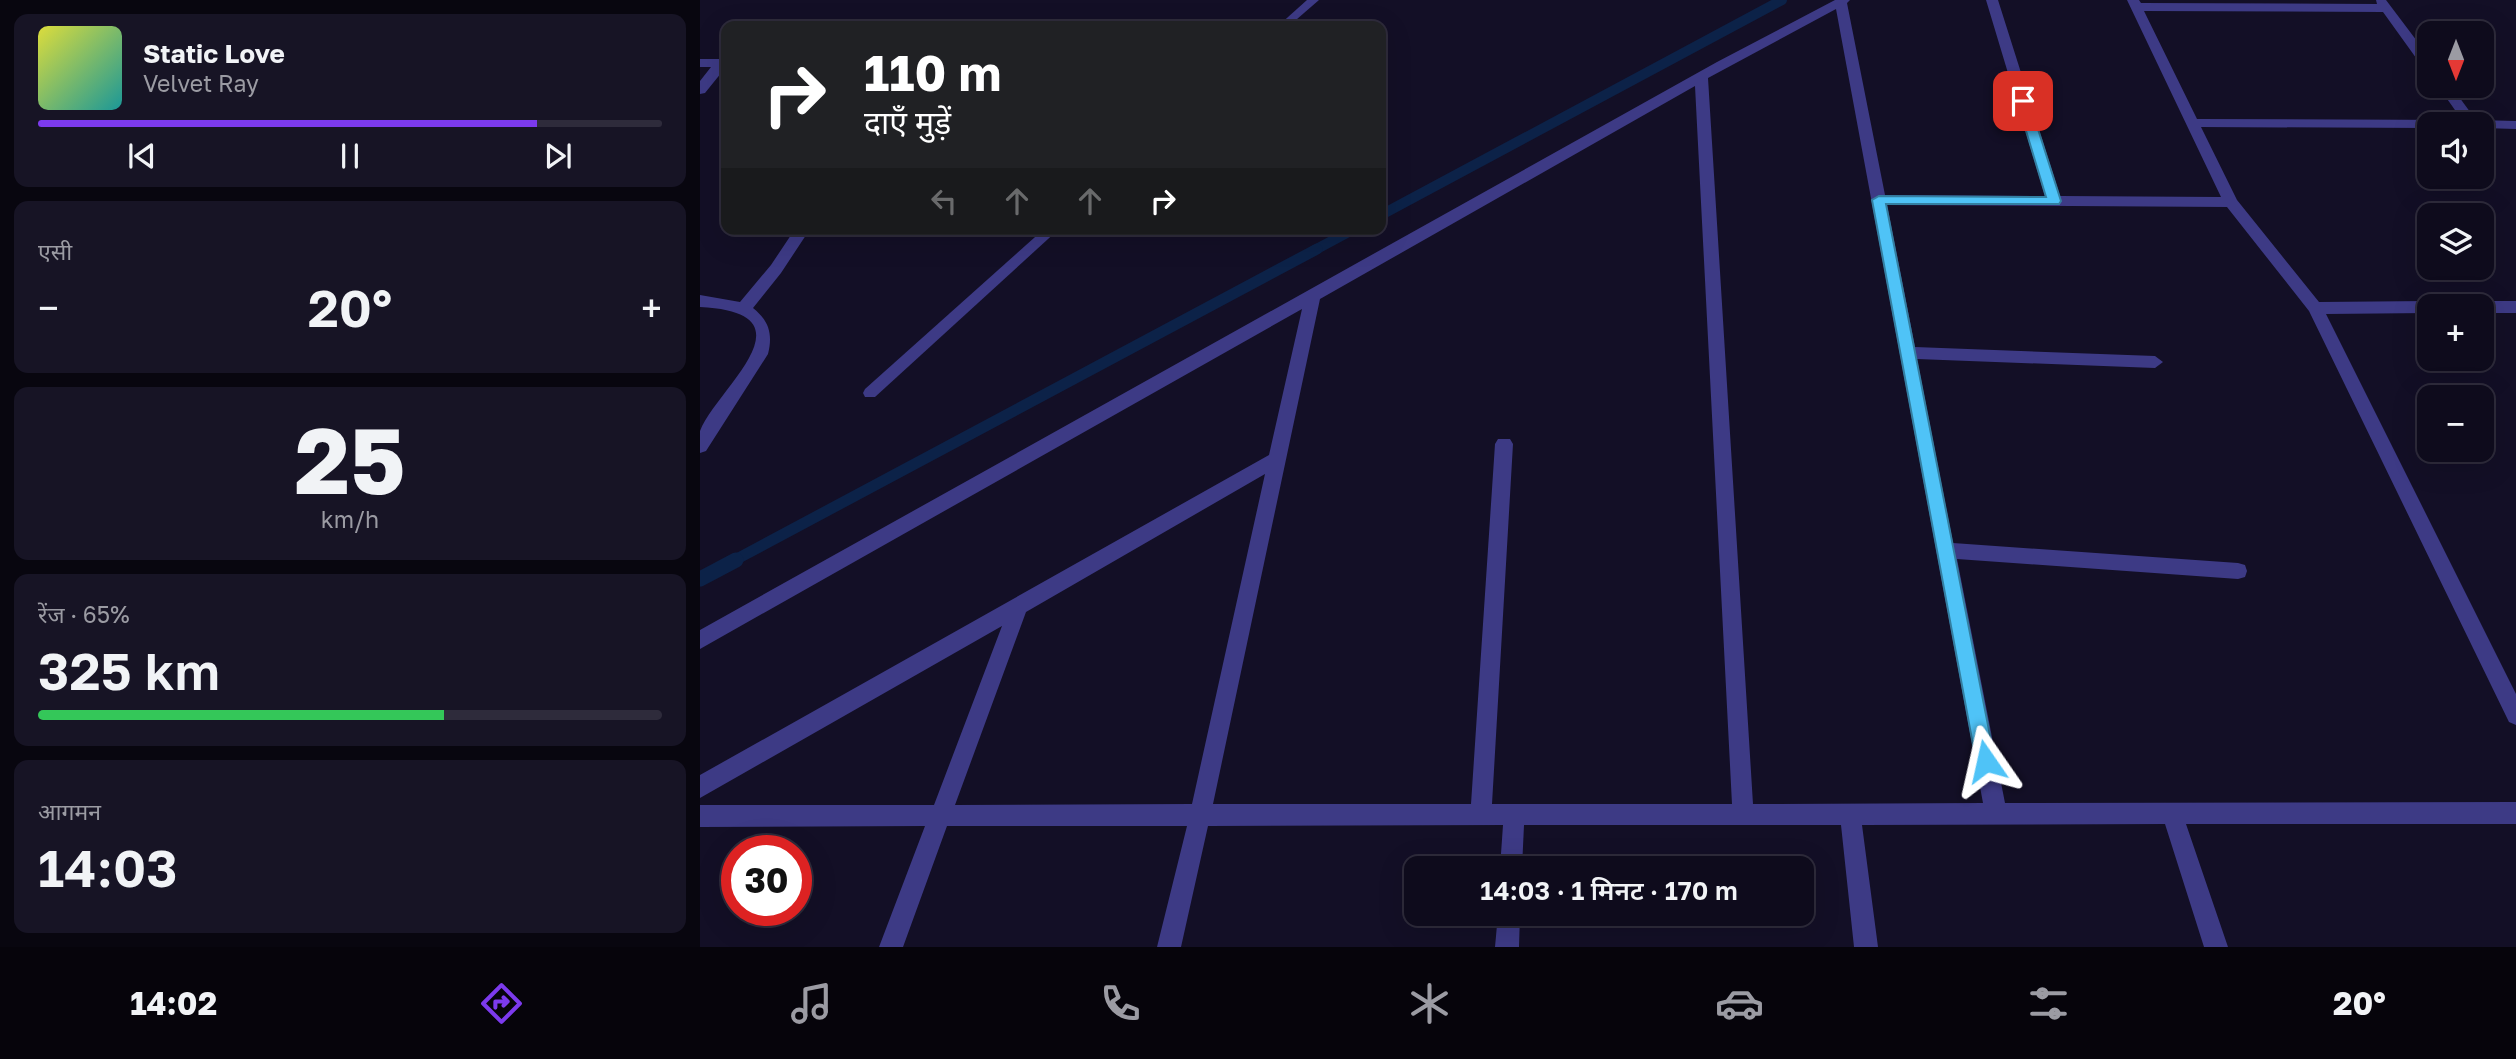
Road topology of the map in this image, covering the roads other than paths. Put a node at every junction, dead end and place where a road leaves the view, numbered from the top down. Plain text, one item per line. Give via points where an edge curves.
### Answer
1 (1314, 0) edge
2 (1993, 0) edge
3 (1842, 1) edge
4 (2135, 4) edge
5 (2383, 4) edge
6 (1289, 21) edge
7 (2417, 49) edge
8 (700, 63) edge
9 (721, 63) edge
10 (721, 66) edge
11 (1701, 77) junction
12 (700, 90) edge
13 (2193, 123) junction
14 (2417, 124) edge
15 (2494, 124) edge
16 (2516, 125) edge
17 (1879, 200) junction
18 (2054, 201) junction
19 (2231, 202) junction
20 (799, 235) edge
21 (1046, 235) edge
22 (1312, 298) junction
23 (700, 301) edge
24 (2417, 307) edge
25 (2494, 307) edge
26 (2516, 307) edge
27 (744, 308) junction
28 (2315, 308) junction
29 (1908, 353) junction
30 (2155, 362) dead end
31 (870, 393) dead end
32 (1504, 444) dead end
33 (700, 446) edge
34 (1277, 459) junction
35 (1945, 550) junction
36 (2238, 571) dead end
37 (1019, 605) junction
38 (700, 639) edge
39 (2516, 715) edge
40 (700, 787) edge
41 (2516, 813) edge
42 (1481, 814) junction
43 (1514, 814) junction
44 (1743, 814) junction
45 (1850, 814) junction
46 (1996, 814) junction
47 (2172, 814) junction
48 (940, 815) junction
49 (1200, 815) junction
50 (700, 816) edge
51 (1512, 856) edge
52 (1508, 926) edge
53 (891, 947) edge
54 (1169, 947) edge
55 (1507, 947) edge
56 (1866, 947) edge
57 (2216, 947) edge

1 - 6 lane
2 - 18 street
3 - 11 street
3 - 17 street
4 - 5 street
4 - 13 street
5 - 7 street
8 - 9 street
10 - 12 street
11 - 22 street
11 - 44 street
13 - 14 street
13 - 19 street
15 - 16 street
17 - 18 street
17 - 29 street
18 - 19 street
19 - 28 street
20 - 27 street
21 - 31 lane
22 - 34 street
22 - 38 street
23 - 27 street
24 - 28 street
25 - 26 street
27 - 33 street via 756,318 762,334 761,353
28 - 39 street
29 - 30 street
29 - 35 street
32 - 42 street
34 - 37 street
34 - 49 street
35 - 36 street
35 - 46 street
37 - 40 street
37 - 48 street
41 - 47 street
42 - 43 street
42 - 49 street
43 - 44 street
43 - 51 street
44 - 45 street
45 - 46 street
45 - 56 street
46 - 47 street
47 - 57 street
48 - 49 street
48 - 50 street
48 - 53 street
49 - 54 street
52 - 55 street

